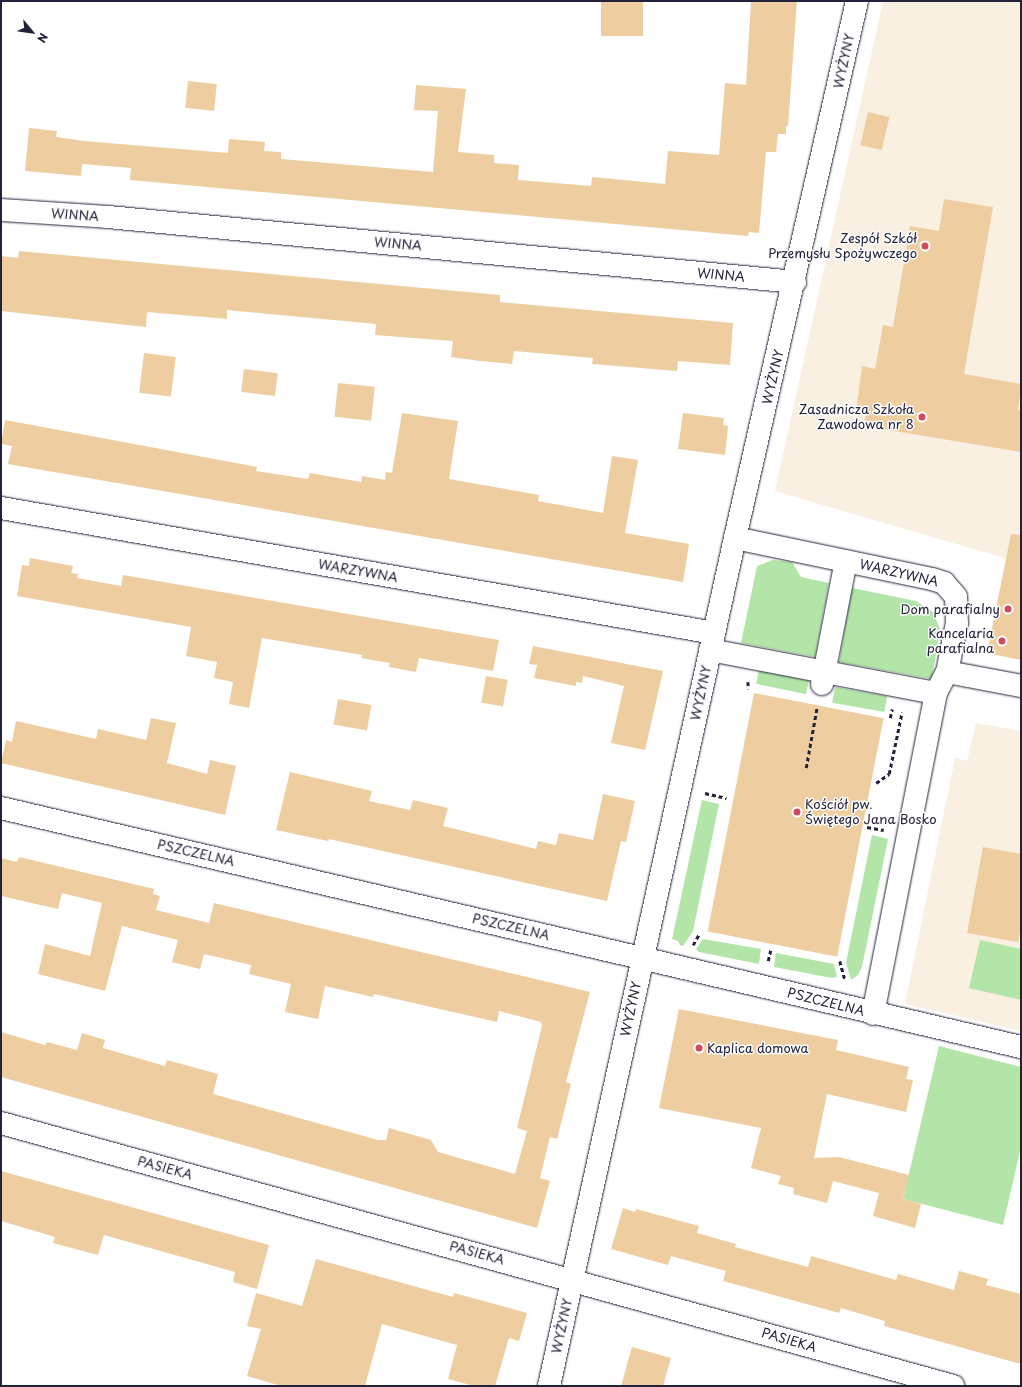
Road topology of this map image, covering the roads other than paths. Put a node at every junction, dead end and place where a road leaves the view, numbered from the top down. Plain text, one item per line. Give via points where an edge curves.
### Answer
1 (857, 1) edge
2 (1, 210) edge
3 (795, 282) junction
4 (1, 508) edge
5 (735, 538) junction
6 (846, 561) junction
7 (712, 641) junction
8 (947, 672) junction
9 (823, 678) junction
10 (1021, 686) edge
11 (936, 693) junction
12 (1, 808) edge
13 (643, 957) junction
14 (873, 1014) junction
15 (1021, 1047) edge
16 (1, 1123) edge
17 (572, 1280) junction
18 (549, 1386) edge
19 (953, 1386) edge

1 - 3 street, WYŻYNY
2 - 3 street, WINNA via 124,219
3 - 5 street, WYŻYNY
4 - 7 street, WARZYWNA
5 - 6 street, WARZYWNA
5 - 7 street, WYŻYNY
6 - 8 street, WARZYWNA via 932,579 951,589 956,597 957,623
6 - 9 street
7 - 9 street, WARZYWNA
7 - 13 street, WYŻYNY
8 - 10 street
8 - 11 street, WARZYWNA
9 - 11 street, WARZYWNA via 901,686
11 - 14 street, WARZYWNA
12 - 13 street, PSZCZELNA
13 - 14 street, PSZCZELNA
13 - 17 street, WYŻYNY
14 - 15 street, PSZCZELNA
16 - 17 street, PASIEKA
17 - 18 street, WYŻYNY
17 - 19 street, PASIEKA

